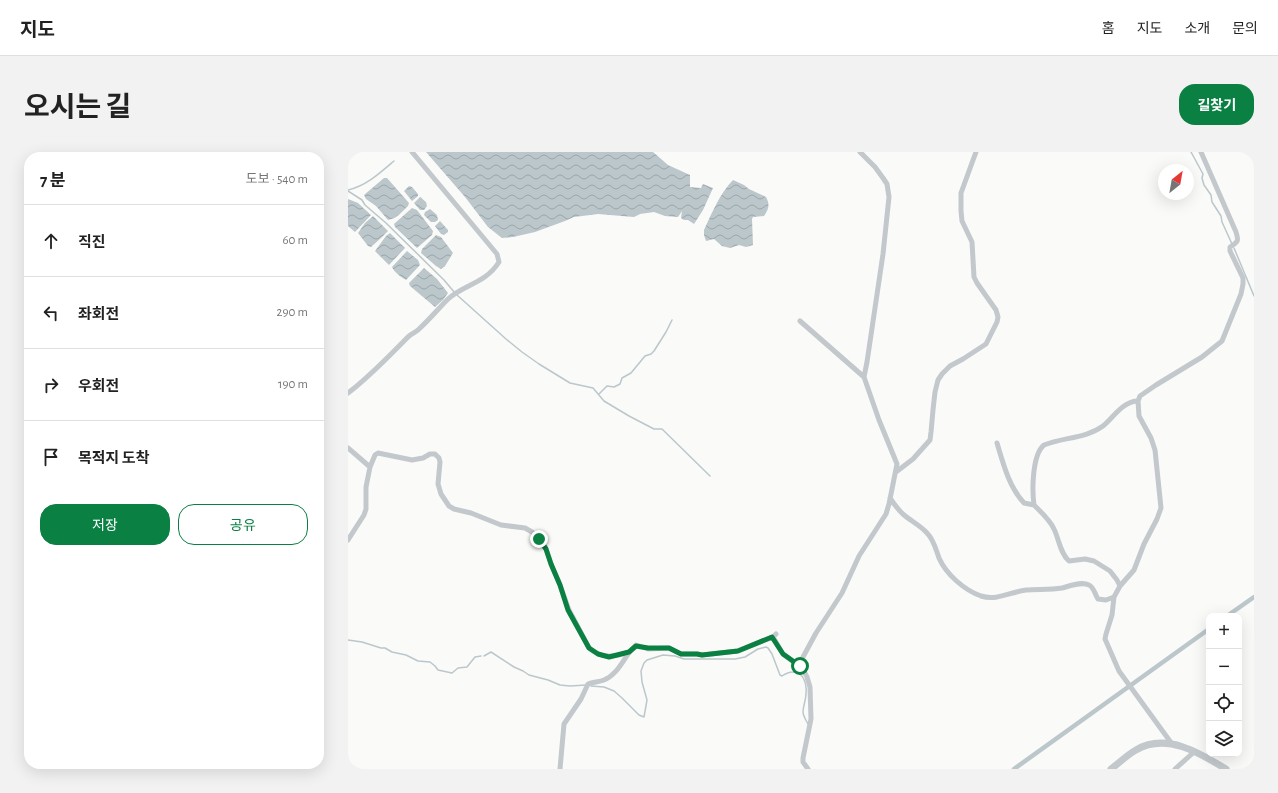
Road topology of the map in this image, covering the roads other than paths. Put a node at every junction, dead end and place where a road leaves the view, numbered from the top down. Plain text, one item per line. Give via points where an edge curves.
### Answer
1 (412, 152) edge
2 (860, 152) edge
3 (976, 152) edge
4 (1201, 152) edge
5 (800, 321) dead end
6 (864, 377) junction
7 (348, 393) edge
8 (1138, 401) junction
9 (997, 443) dead end
10 (348, 448) edge
11 (370, 467) junction
12 (896, 472) junction
13 (890, 498) junction
14 (1034, 505) junction
15 (348, 540) edge
16 (1120, 586) junction
17 (1114, 598) junction
18 (629, 652) junction
19 (803, 669) junction
20 (1172, 744) junction
21 (1194, 752) junction
22 (560, 769) edge
23 (808, 769) edge
24 (1111, 769) edge
25 (1175, 769) edge
26 (1226, 769) edge

1 - 7 street via 497,254 499,262 481,281 448,299 418,330
2 - 6 street via 887,184 889,197
3 - 12 street via 961,194 962,221 972,242 974,277 996,310 997,322 986,344 950,366 942,374 938,380 930,440 913,459
4 - 8 street via 1237,237 1237,242 1230,247 1230,251 1244,284 1222,341 1191,365 1140,396
5 - 6 street
6 - 12 street via 896,461
8 - 14 street via 1123,407 1103,426 1088,434 1047,443 1041,447 1033,477
8 - 16 street via 1139,416 1155,450 1161,508 1134,570
9 - 14 street via 1014,491 1024,503
10 - 11 street
11 - 15 street via 366,480 366,509
11 - 18 street via 376,453 412,460 435,454 440,462 438,484 449,506 504,526 525,528 532,532 546,549 568,610 589,648 604,656
12 - 13 street
13 - 17 street via 904,515 929,535 948,573 980,596 997,598 1019,591 1055,589 1080,583 1091,586 1098,599
13 - 19 street via 883,518 859,556 842,593 803,657
14 - 16 street via 1054,528 1069,561 1094,561 1110,571
16 - 17 street
17 - 20 street via 1106,639 1119,671
18 - 19 street via 636,646 669,648 686,654 721,654 738,651 774,635 783,654
18 - 22 street via 610,677 588,684 565,721
19 - 23 street via 810,687 811,719 803,758
20 - 21 street
20 - 24 street via 1151,744 1136,750
21 - 25 street
21 - 26 street

